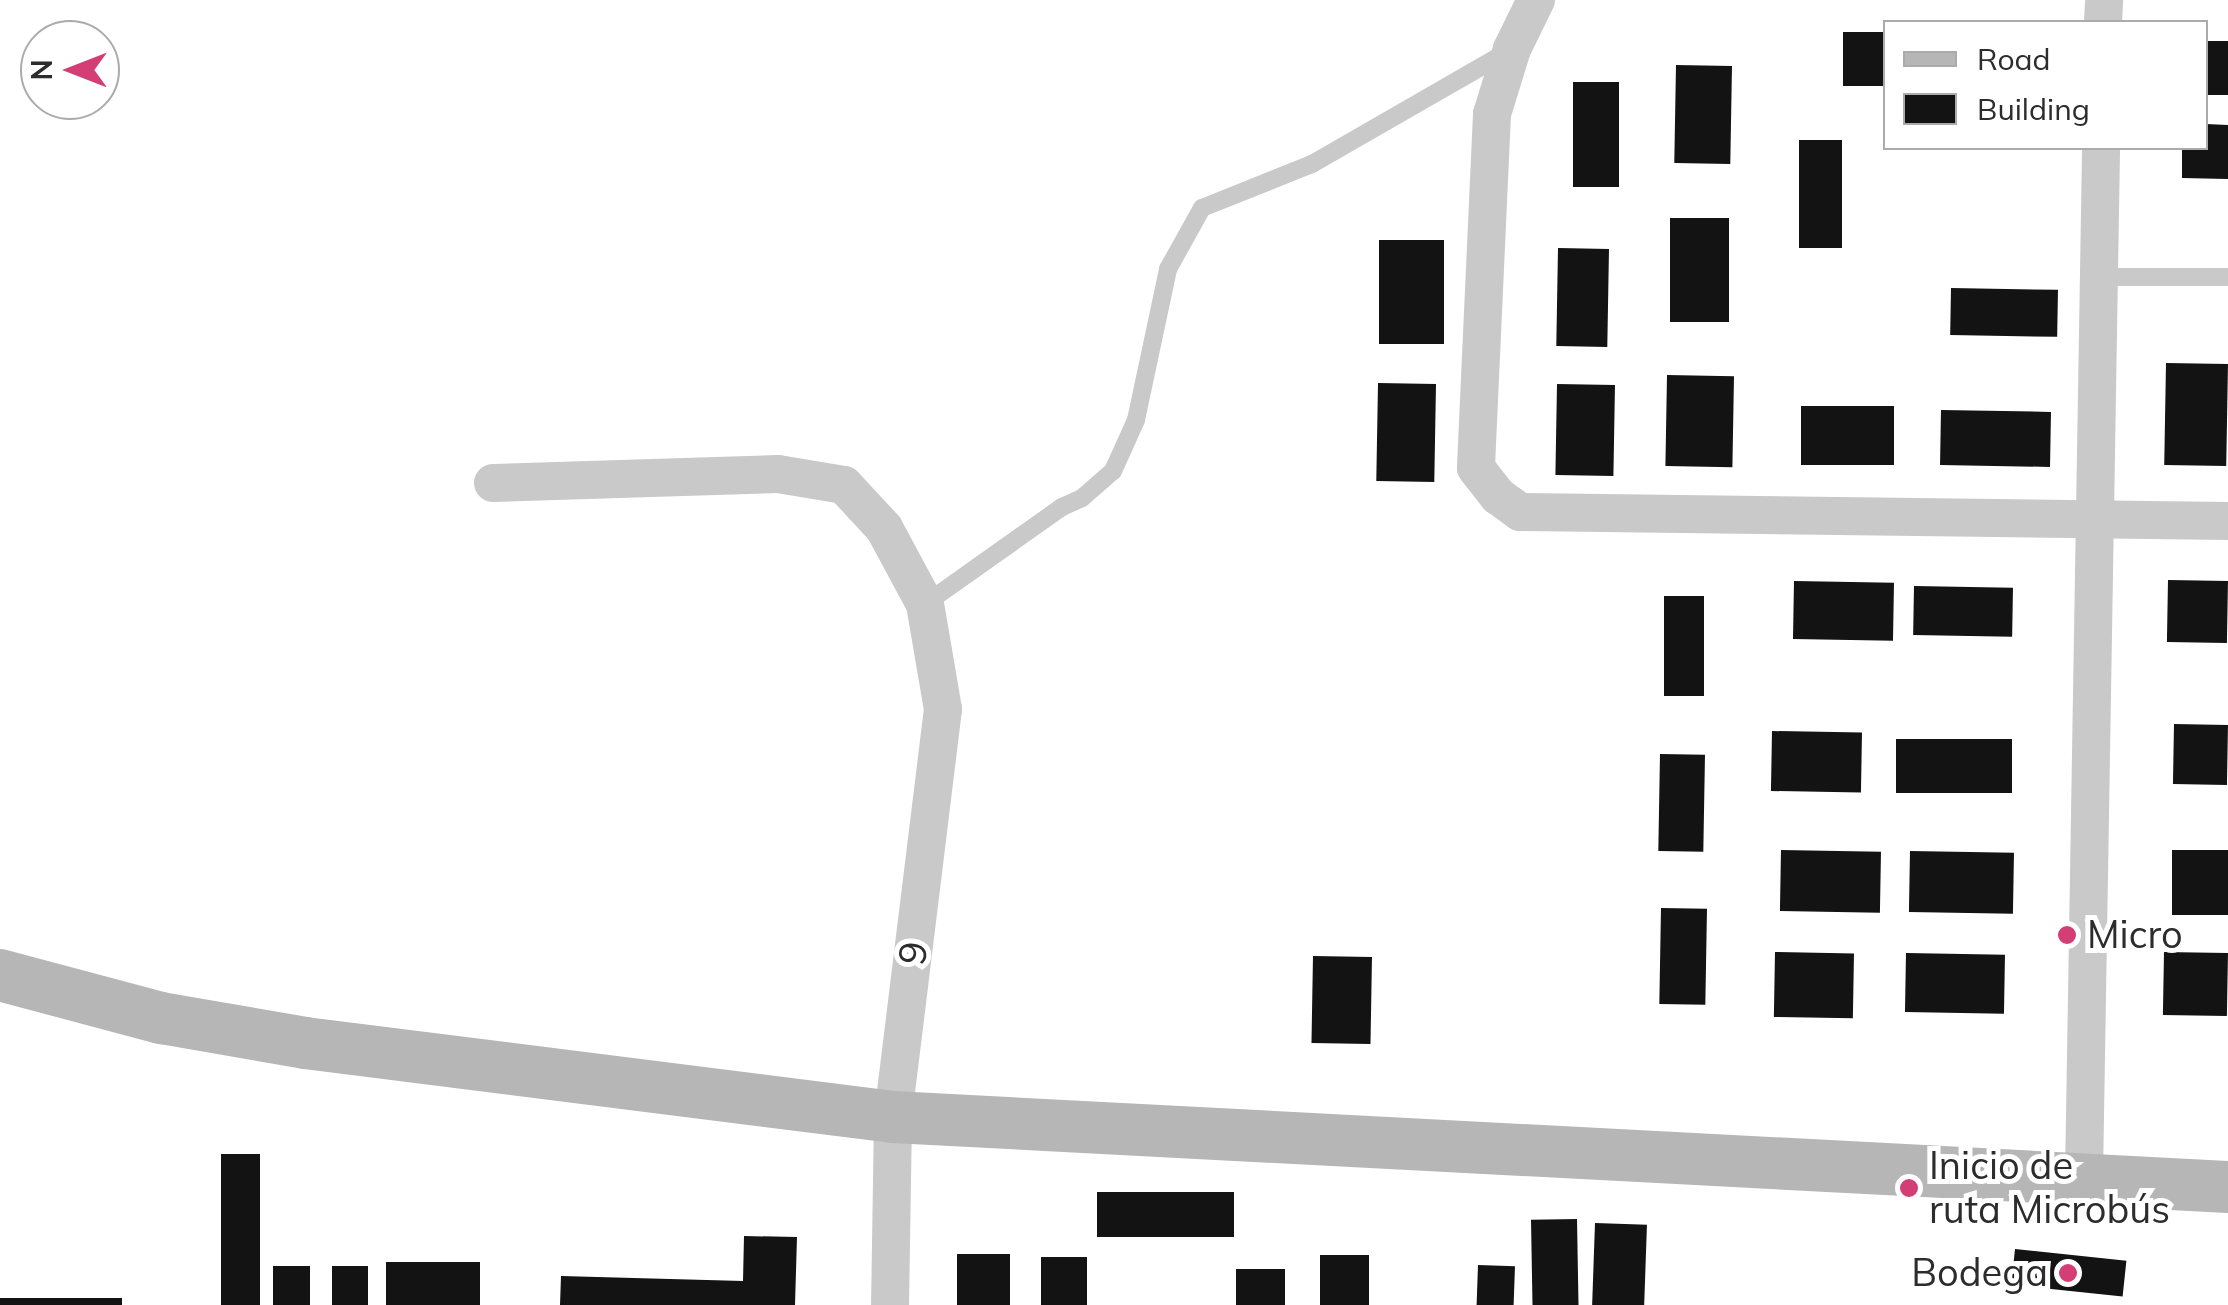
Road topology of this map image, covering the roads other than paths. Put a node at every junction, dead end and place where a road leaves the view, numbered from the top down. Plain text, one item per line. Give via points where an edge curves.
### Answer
1 (1536, 0) edge
2 (1512, 49) junction
3 (2101, 150) edge
4 (2228, 277) edge
5 (2099, 278) junction
6 (493, 483) dead end
7 (2095, 516) junction
8 (2228, 521) edge
9 (924, 604) junction
10 (0, 976) edge
11 (893, 1116) junction
12 (2084, 1177) junction
13 (2228, 1187) edge
14 (890, 1305) edge

1 - 2 street
2 - 7 street via 1492,114 1476,468 1498,496 1520,512
2 - 9 lane via 1312,164 1202,208 1168,269 1136,420 1113,471
3 - 5 street
4 - 5 lane
5 - 7 street
6 - 9 street, 9 via 778,474 844,484 884,528
7 - 8 street
7 - 12 street
9 - 11 street, 9 via 943,709
10 - 11 street via 161,1018 305,1043
11 - 12 street
11 - 14 street, 9
12 - 13 street

